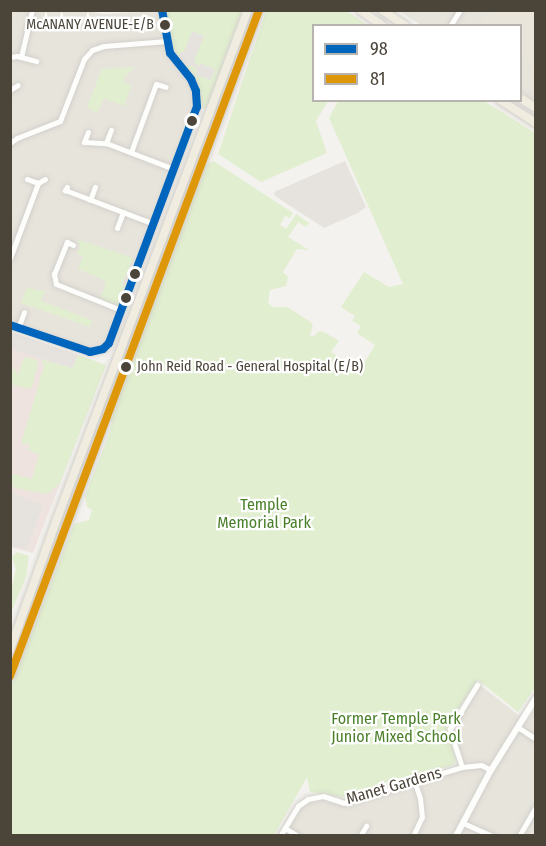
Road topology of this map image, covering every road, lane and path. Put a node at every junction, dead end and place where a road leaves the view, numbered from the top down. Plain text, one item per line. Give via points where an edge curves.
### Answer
1 (32, 10) edge
2 (162, 10) edge
3 (248, 10) edge
4 (259, 10) edge
5 (360, 10) edge
6 (382, 10) edge
7 (460, 10) edge
8 (380, 24) edge
9 (403, 24) edge
10 (451, 24) edge
11 (167, 41) junction
12 (10, 57) edge
13 (21, 57) junction
14 (36, 61) dead end
15 (18, 85) dead end
16 (166, 87) dead end
17 (10, 90) edge
18 (522, 99) edge
19 (503, 102) edge
20 (536, 108) edge
21 (536, 123) edge
22 (111, 130) dead end
23 (88, 132) dead end
24 (11, 142) edge
25 (106, 143) junction
26 (131, 152) junction
27 (174, 169) junction
28 (45, 179) dead end
29 (27, 180) dead end
30 (38, 183) junction
31 (67, 187) dead end
32 (95, 187) dead end
33 (90, 200) junction
34 (123, 212) junction
35 (154, 224) junction
36 (117, 228) dead end
37 (73, 245) dead end
38 (10, 258) edge
39 (121, 310) junction
40 (24, 312) dead end
41 (10, 325) edge
42 (18, 328) junction
43 (10, 650) edge
44 (10, 676) edge
45 (477, 685) dead end
46 (536, 698) edge
47 (519, 728) junction
48 (536, 739) edge
49 (462, 767) junction
50 (491, 770) junction
51 (414, 781) junction
52 (536, 806) edge
53 (463, 823) junction
54 (366, 826) dead end
55 (285, 828) junction
56 (280, 836) edge
57 (298, 836) edge
58 (360, 836) edge
59 (413, 836) edge
60 (456, 836) edge
61 (492, 836) edge
62 (519, 836) edge

1 - 13 street
2 - 11 street
3 - 43 highway
4 - 44 highway
5 - 8 highway
6 - 9 highway
7 - 10 street
11 - 24 street via 92,50 84,59 60,121
11 - 27 street via 174,61 191,79 197,99
12 - 13 street
13 - 14 street
15 - 17 street
16 - 26 street via 156,84
18 - 20 highway
19 - 21 highway
22 - 25 street
23 - 25 street via 84,142
25 - 26 street
26 - 27 street
27 - 35 street
28 - 30 street
29 - 30 street
30 - 38 street
31 - 33 street via 65,190
32 - 33 street
33 - 34 street
34 - 35 street
34 - 36 street
35 - 39 street
37 - 39 street via 67,242 54,274 56,284
39 - 42 street via 109,343 95,352
40 - 42 street
41 - 42 street
45 - 49 street via 450,729
46 - 47 street
47 - 48 street
47 - 50 street
49 - 50 street, Manet Gardens via 481,765
49 - 51 street, Manet Gardens
50 - 53 street
51 - 55 street, Manet Gardens via 344,803 322,796 308,799 298,806
51 - 59 street via 422,817
52 - 62 street
53 - 60 street
53 - 61 street
54 - 58 street
55 - 56 street, Manet Gardens
55 - 57 street

